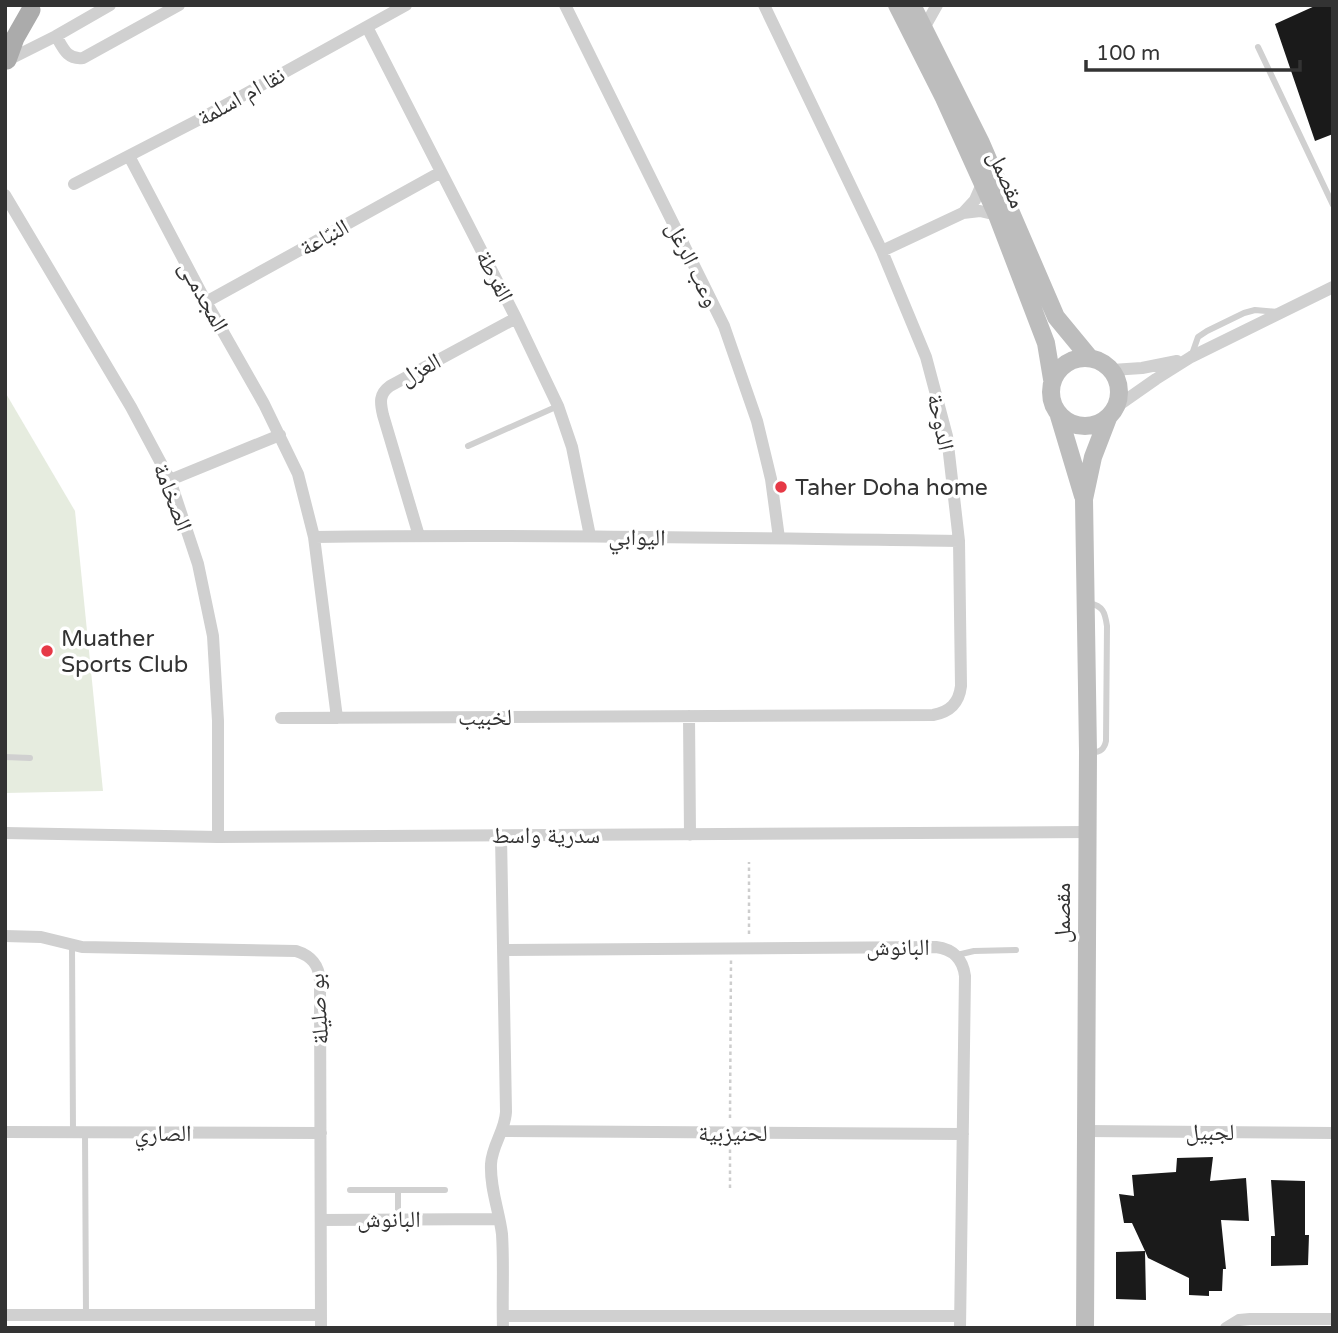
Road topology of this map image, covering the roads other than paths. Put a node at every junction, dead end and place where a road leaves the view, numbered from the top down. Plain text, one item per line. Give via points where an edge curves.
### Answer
1 (110, 5) edge
2 (179, 5) edge
3 (406, 5) edge
4 (565, 5) edge
5 (764, 5) edge
6 (897, 5) edge
7 (912, 5) edge
8 (937, 5) edge
9 (35, 8) edge
10 (5, 25) edge
11 (367, 27) junction
12 (924, 28) junction
13 (55, 36) junction
14 (1258, 47) dead end
15 (6, 60) edge
16 (129, 156) junction
17 (442, 172) junction
18 (74, 184) dead end
19 (982, 184) junction
20 (5, 195) edge
21 (1333, 205) edge
22 (963, 213) junction
23 (997, 215) junction
24 (882, 251) junction
25 (1333, 287) edge
26 (206, 302) junction
27 (516, 318) junction
28 (1089, 357) junction
29 (1191, 357) junction
30 (1112, 370) junction
31 (1052, 379) junction
32 (558, 407) junction
33 (1112, 413) junction
34 (1059, 416) junction
35 (280, 435) junction
36 (468, 446) dead end
37 (170, 480) junction
38 (1084, 499) junction
39 (419, 536) junction
40 (590, 536) junction
41 (314, 537) junction
42 (779, 538) junction
43 (960, 541) junction
44 (961, 686) joint
45 (689, 716) junction
46 (281, 718) dead end
47 (337, 718) junction
48 (5, 757) edge
49 (30, 758) dead end
50 (1087, 832) junction
51 (5, 833) edge
52 (691, 835) junction
53 (501, 836) junction
54 (218, 837) junction
55 (5, 936) edge
56 (72, 946) junction
57 (504, 950) junction
58 (1016, 950) dead end
59 (957, 955) junction
60 (503, 1131) junction
61 (1086, 1131) junction
62 (5, 1132) edge
63 (79, 1132) junction
64 (321, 1133) junction
65 (1333, 1133) edge
66 (963, 1134) junction
67 (350, 1190) dead end
68 (398, 1190) junction
69 (445, 1190) dead end
70 (398, 1219) junction
71 (499, 1219) junction
72 (321, 1220) junction
73 (5, 1315) edge
74 (86, 1315) junction
75 (1333, 1319) edge
76 (321, 1321) edge
77 (503, 1322) edge
78 (960, 1322) edge
79 (1085, 1328) edge
80 (1226, 1328) edge

1 - 13 street
2 - 13 street via 83,58 70,56
3 - 11 street, نقا ام اسلمة
4 - 42 street, وعب الرغل via 724,326 757,421
5 - 24 street, الدوحة
6 - 19 street, مقصمل
7 - 12 street, مقصمل
8 - 12 street
9 - 10 main road
9 - 15 main road via 22,23
11 - 16 street, نقا ام اسلمة
11 - 17 street, القرطة
12 - 28 street, مقصمل via 981,143 1056,317
13 - 15 street
14 - 21 lane
16 - 18 street, نقا ام اسلمة
16 - 26 street, المجدمـى
17 - 26 street, النبّاعة
17 - 27 street, القرطة
19 - 22 street
19 - 23 street, مقصمل
20 - 37 street, الصخامة
22 - 23 street
22 - 24 street
23 - 31 street, مقصمل via 1046,343
24 - 43 street, الدوحة via 926,357 947,436
25 - 29 street
26 - 35 street, المجدمـى
27 - 32 street, القرطة
27 - 39 street, العزل via 390,386 381,396
28 - 30 street
28 - 31 street via 1067,362
29 - 30 street
29 - 33 street
30 - 33 street via 1119,395
31 - 34 street via 1052,405
32 - 36 lane
32 - 40 street, القرطة via 575,458
33 - 34 street via 1083,426
33 - 38 street, مقصمل via 1093,457
34 - 38 street, مقصمل
35 - 37 street
35 - 41 street, المجدمـى via 298,474
37 - 54 street, الصخامة via 198,564 213,636
38 - 50 street, مقصمل
39 - 40 street, اليوابي
39 - 41 street, اليوابي
40 - 42 street, اليوابي
41 - 47 street, المجدمـى
42 - 43 street, اليوابي
43 - 44 street, الدوحة
44 - 45 street, لخبيب via 956,703 933,715
45 - 47 street, لخبيب
45 - 52 street
46 - 47 street, لخبيب
48 - 49 lane
50 - 52 street, سدرية واسط
50 - 61 street, مقصمل
51 - 54 street, سدرية واسط
52 - 53 street, سدرية واسط
53 - 54 street, سدرية واسط
53 - 57 street
55 - 56 street, بو صليلة via 41,937
56 - 63 lane
56 - 64 street, بو صليلة via 306,954 314,961 320,981
57 - 59 street, البانوش via 936,947
57 - 60 street
58 - 59 lane
59 - 66 street, البانوش via 965,976
60 - 66 street, لحنيزبية
60 - 71 street via 491,1163
61 - 65 street, لجبيل
61 - 79 street, مقصمل
62 - 63 street, الصاري
63 - 64 street, الصاري
63 - 74 lane
64 - 72 street, بو صليلة
66 - 78 street, البانوش
67 - 68 lane
68 - 69 lane
68 - 70 lane
70 - 71 street, البانوش
70 - 72 street, البانوش
71 - 77 street
72 - 76 street, بو صليلة
73 - 74 street
74 - 76 street
75 - 80 street via 1250,1318
77 - 78 street

